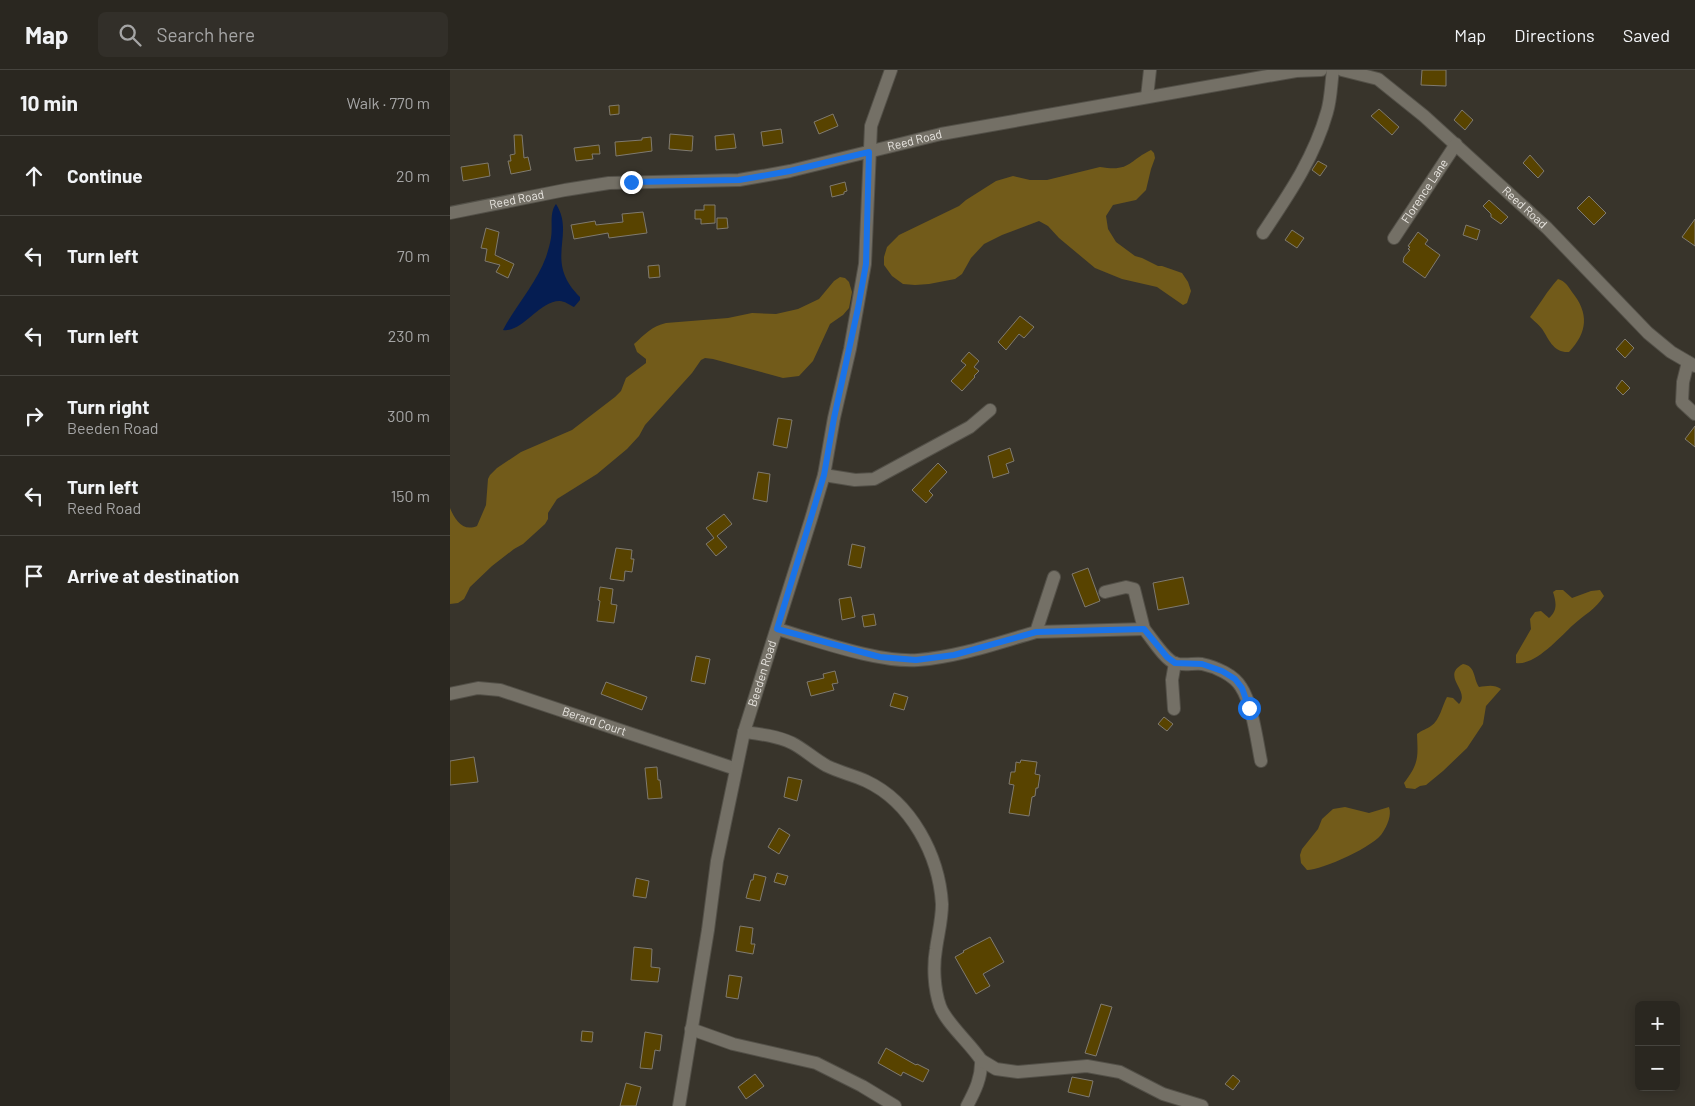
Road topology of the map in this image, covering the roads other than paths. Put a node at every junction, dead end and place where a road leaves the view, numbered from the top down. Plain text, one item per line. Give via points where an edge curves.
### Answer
1 (891, 70) edge
2 (1150, 70) edge
3 (1321, 70) edge
4 (1333, 70) edge
5 (1342, 70) edge
6 (1147, 97) junction
7 (1456, 144) junction
8 (869, 152) junction
9 (450, 213) edge
10 (1263, 233) dead end
11 (1394, 238) dead end
12 (1691, 364) edge
13 (990, 410) dead end
14 (1695, 414) edge
15 (824, 475) junction
16 (1054, 576) dead end
17 (1105, 592) dead end
18 (777, 629) junction
19 (1144, 629) junction
20 (1036, 632) junction
21 (1175, 663) junction
22 (450, 694) edge
23 (1174, 709) dead end
24 (744, 732) junction
25 (1261, 761) dead end
26 (736, 769) junction
27 (691, 1029) junction
28 (981, 1060) junction
29 (679, 1106) edge
30 (895, 1106) edge
31 (967, 1106) edge
32 (1202, 1106) edge

1 - 8 street, Beeden Road via 871,126
2 - 6 street
3 - 6 street, Reed Road
4 - 10 street via 1328,110 1314,149
5 - 7 street, Reed Road via 1378,79
6 - 8 street, Reed Road via 941,134
7 - 11 street, Florence Lane
7 - 12 street, Reed Road via 1547,228 1648,333
8 - 9 street, Reed Road via 746,178 610,183
8 - 15 street, Beeden Road via 866,264
12 - 14 street via 1683,382 1682,402
13 - 15 street via 970,427 874,479 855,480
15 - 18 street, Beeden Road
16 - 20 street
17 - 19 street via 1126,587 1134,589
18 - 20 street via 880,657 916,660 954,655
18 - 24 street, Beeden Road
19 - 20 street
19 - 21 street
21 - 23 street via 1172,680
21 - 25 street via 1202,664 1235,679 1249,708
22 - 26 street, Berard Court via 478,688 500,690
24 - 26 street, Beeden Road
24 - 28 street via 793,744 826,765 866,781 891,796 918,828 931,856 942,904 935,980 940,1006
26 - 27 street, Beeden Road via 717,861
27 - 29 street, Beeden Road
27 - 30 street via 732,1044 816,1063
28 - 31 street via 977,1087
28 - 32 street via 996,1069 1018,1072 1087,1066 1120,1072 1163,1094

